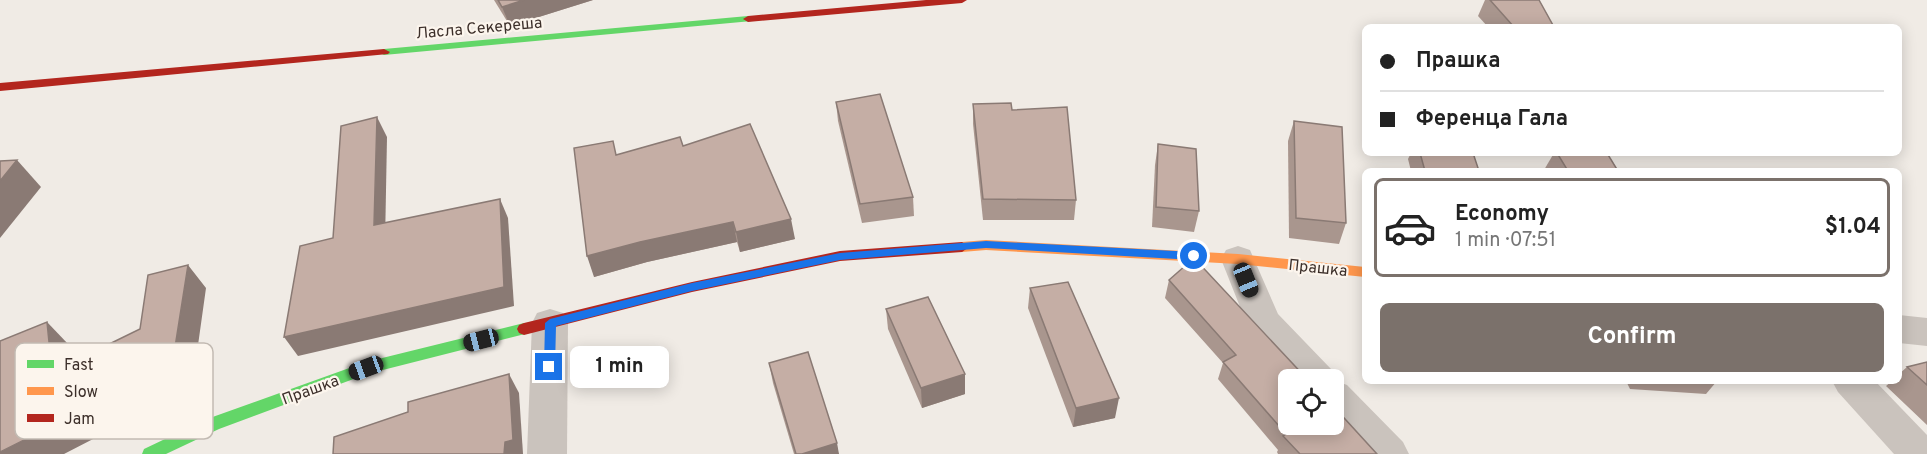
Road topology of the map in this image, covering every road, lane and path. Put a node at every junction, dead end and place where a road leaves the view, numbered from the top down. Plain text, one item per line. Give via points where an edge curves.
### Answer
1 (962, 0) edge
2 (0, 87) edge
3 (1238, 259) junction
4 (1362, 272) edge
5 (550, 323) junction
6 (1902, 329) edge
7 (1927, 332) edge
8 (1308, 369) edge
9 (1854, 384) edge
10 (1344, 407) edge
11 (213, 424) edge
12 (182, 439) edge
13 (150, 454) edge
14 (548, 454) edge
15 (1389, 454) edge
16 (1920, 454) edge

1 - 2 street, Ласла Секереша
3 - 4 street, Прашка
3 - 5 street, Прашка via 986,245 840,256 692,287
3 - 8 street via 1263,322
5 - 11 street, Прашка via 366,368
5 - 14 street
6 - 7 street
9 - 16 street
10 - 15 street
12 - 13 street, Прашка

